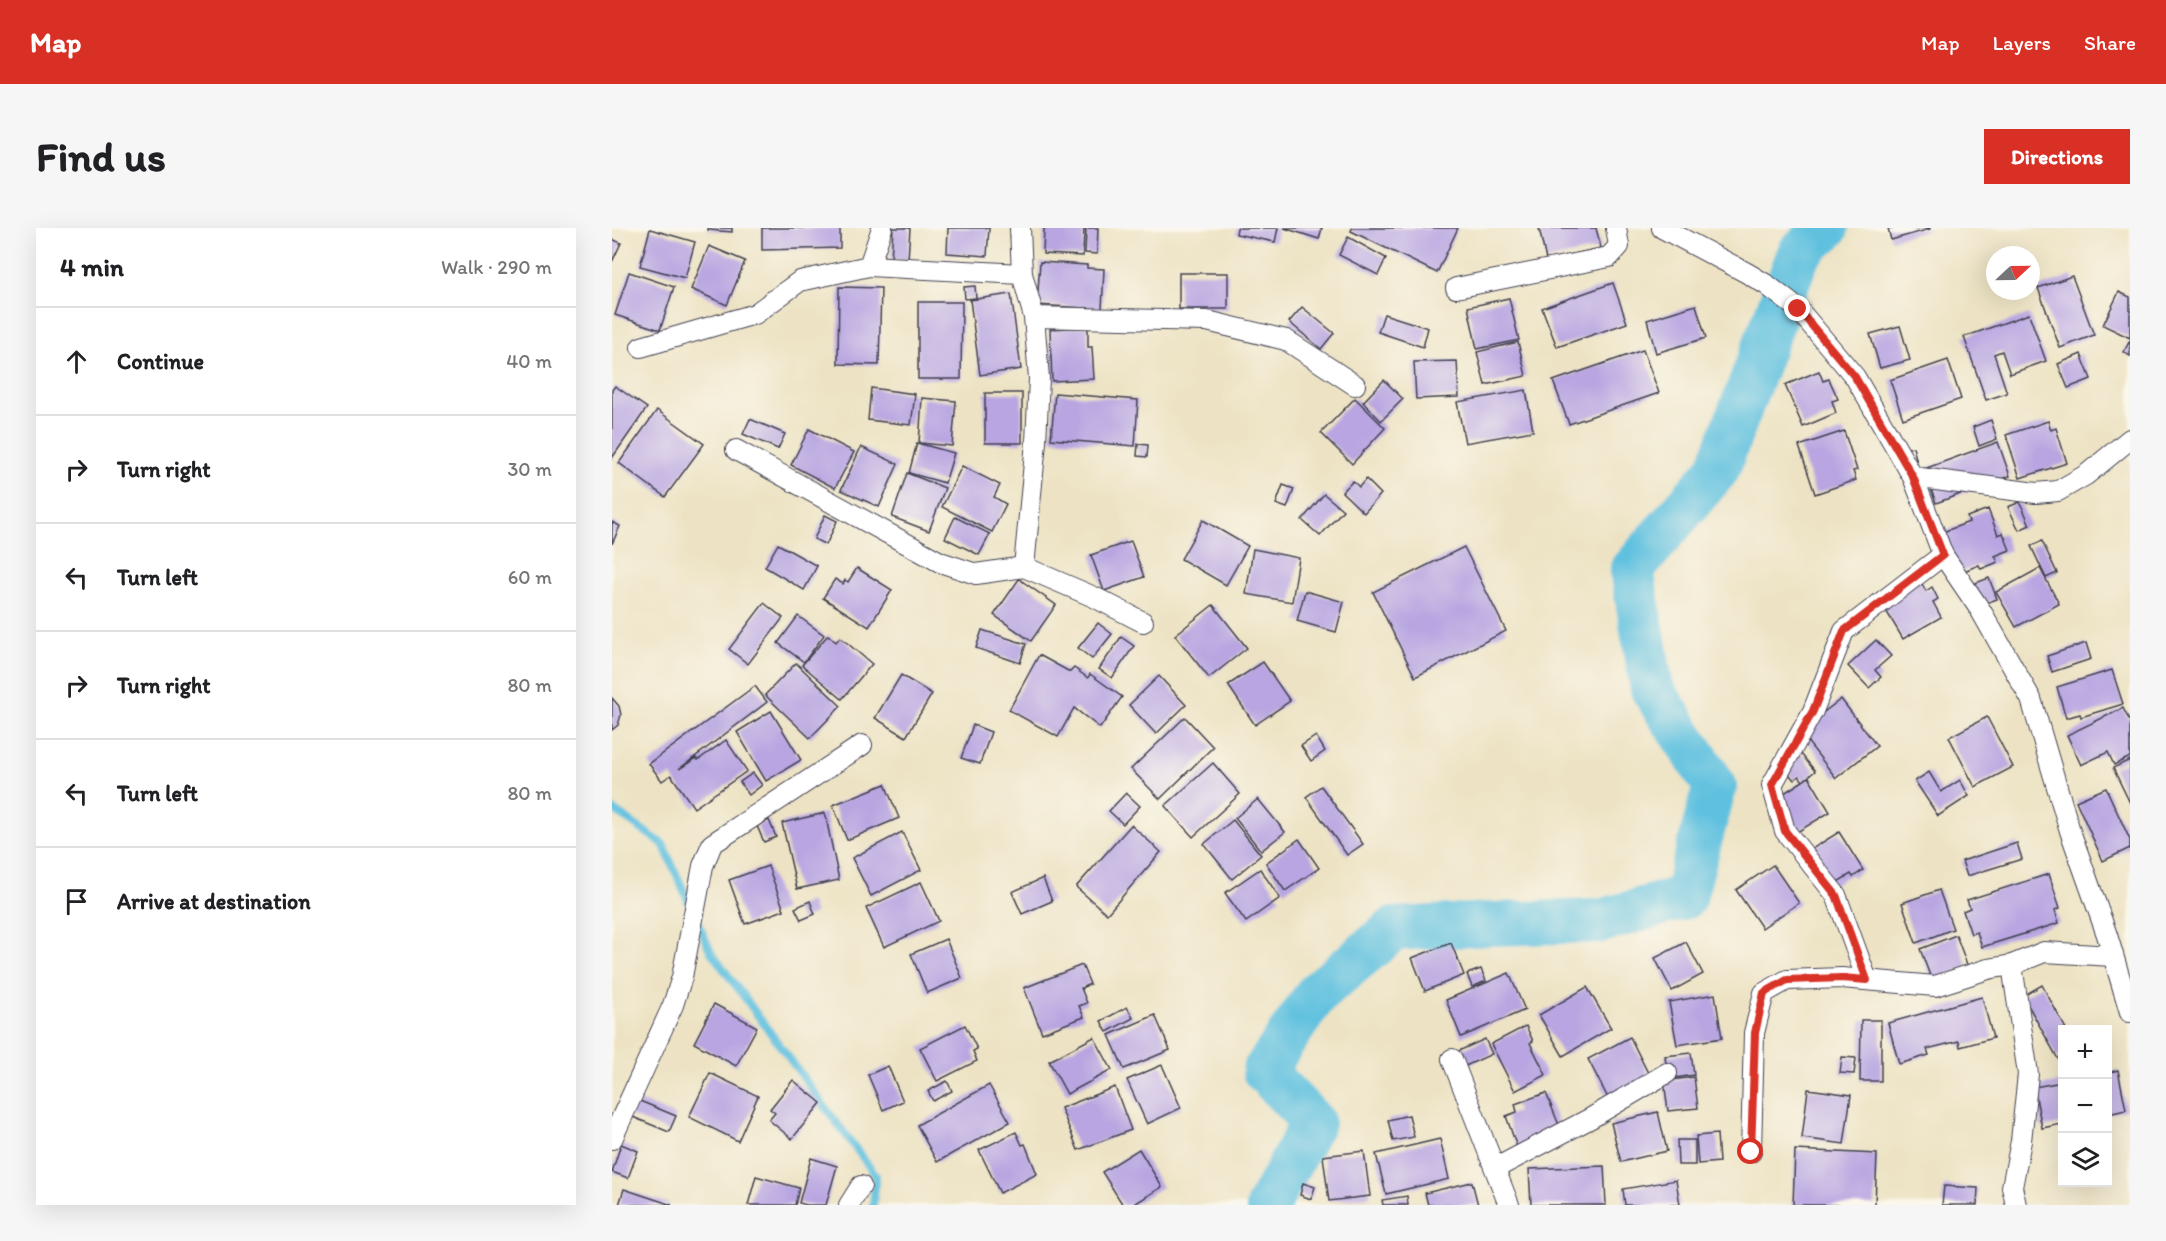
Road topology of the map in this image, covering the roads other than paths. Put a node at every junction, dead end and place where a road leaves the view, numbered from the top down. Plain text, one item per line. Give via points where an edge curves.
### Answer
1 (882, 228) edge
2 (1020, 228) edge
3 (1616, 228) edge
4 (1662, 228) edge
5 (869, 266) junction
6 (1022, 274) junction
7 (1456, 288) dead end
8 (1034, 316) junction
9 (641, 347) dead end
10 (1355, 385) dead end
11 (2130, 439) edge
12 (736, 450) dead end
13 (1913, 477) junction
14 (1943, 555) junction
15 (1024, 567) junction
16 (1143, 622) dead end
17 (862, 745) dead end
18 (2113, 956) junction
19 (2012, 965) junction
20 (1867, 980) junction
21 (2130, 1012) edge
22 (1452, 1059) dead end
23 (1667, 1073) dead end
24 (612, 1139) edge
25 (1751, 1152) dead end
26 (1496, 1168) junction
27 (861, 1186) dead end
28 (849, 1205) edge
29 (1509, 1205) edge
30 (2016, 1205) edge

1 - 5 street
2 - 6 street
3 - 7 street via 1618,246 1609,257
4 - 13 street via 1767,285 1798,309 1855,377
5 - 6 street
5 - 9 street via 800,281 755,314
6 - 8 street
8 - 10 street via 1207,321 1286,340
8 - 15 street via 1039,378 1037,432
11 - 13 street via 2086,475 2058,491 2036,493
12 - 15 street via 940,562 976,574
13 - 14 street
14 - 18 street via 1981,611 2031,699
14 - 20 street via 1844,631 1813,711 1772,785 1785,831 1836,895
15 - 16 street
17 - 24 street via 712,844 703,866 674,1005
18 - 19 street via 2044,951
18 - 21 street
19 - 20 street via 1935,986
19 - 30 street via 2028,1074 2012,1187
20 - 25 street via 1787,980 1764,993 1755,1033
22 - 26 street
23 - 26 street
26 - 29 street
27 - 28 street

